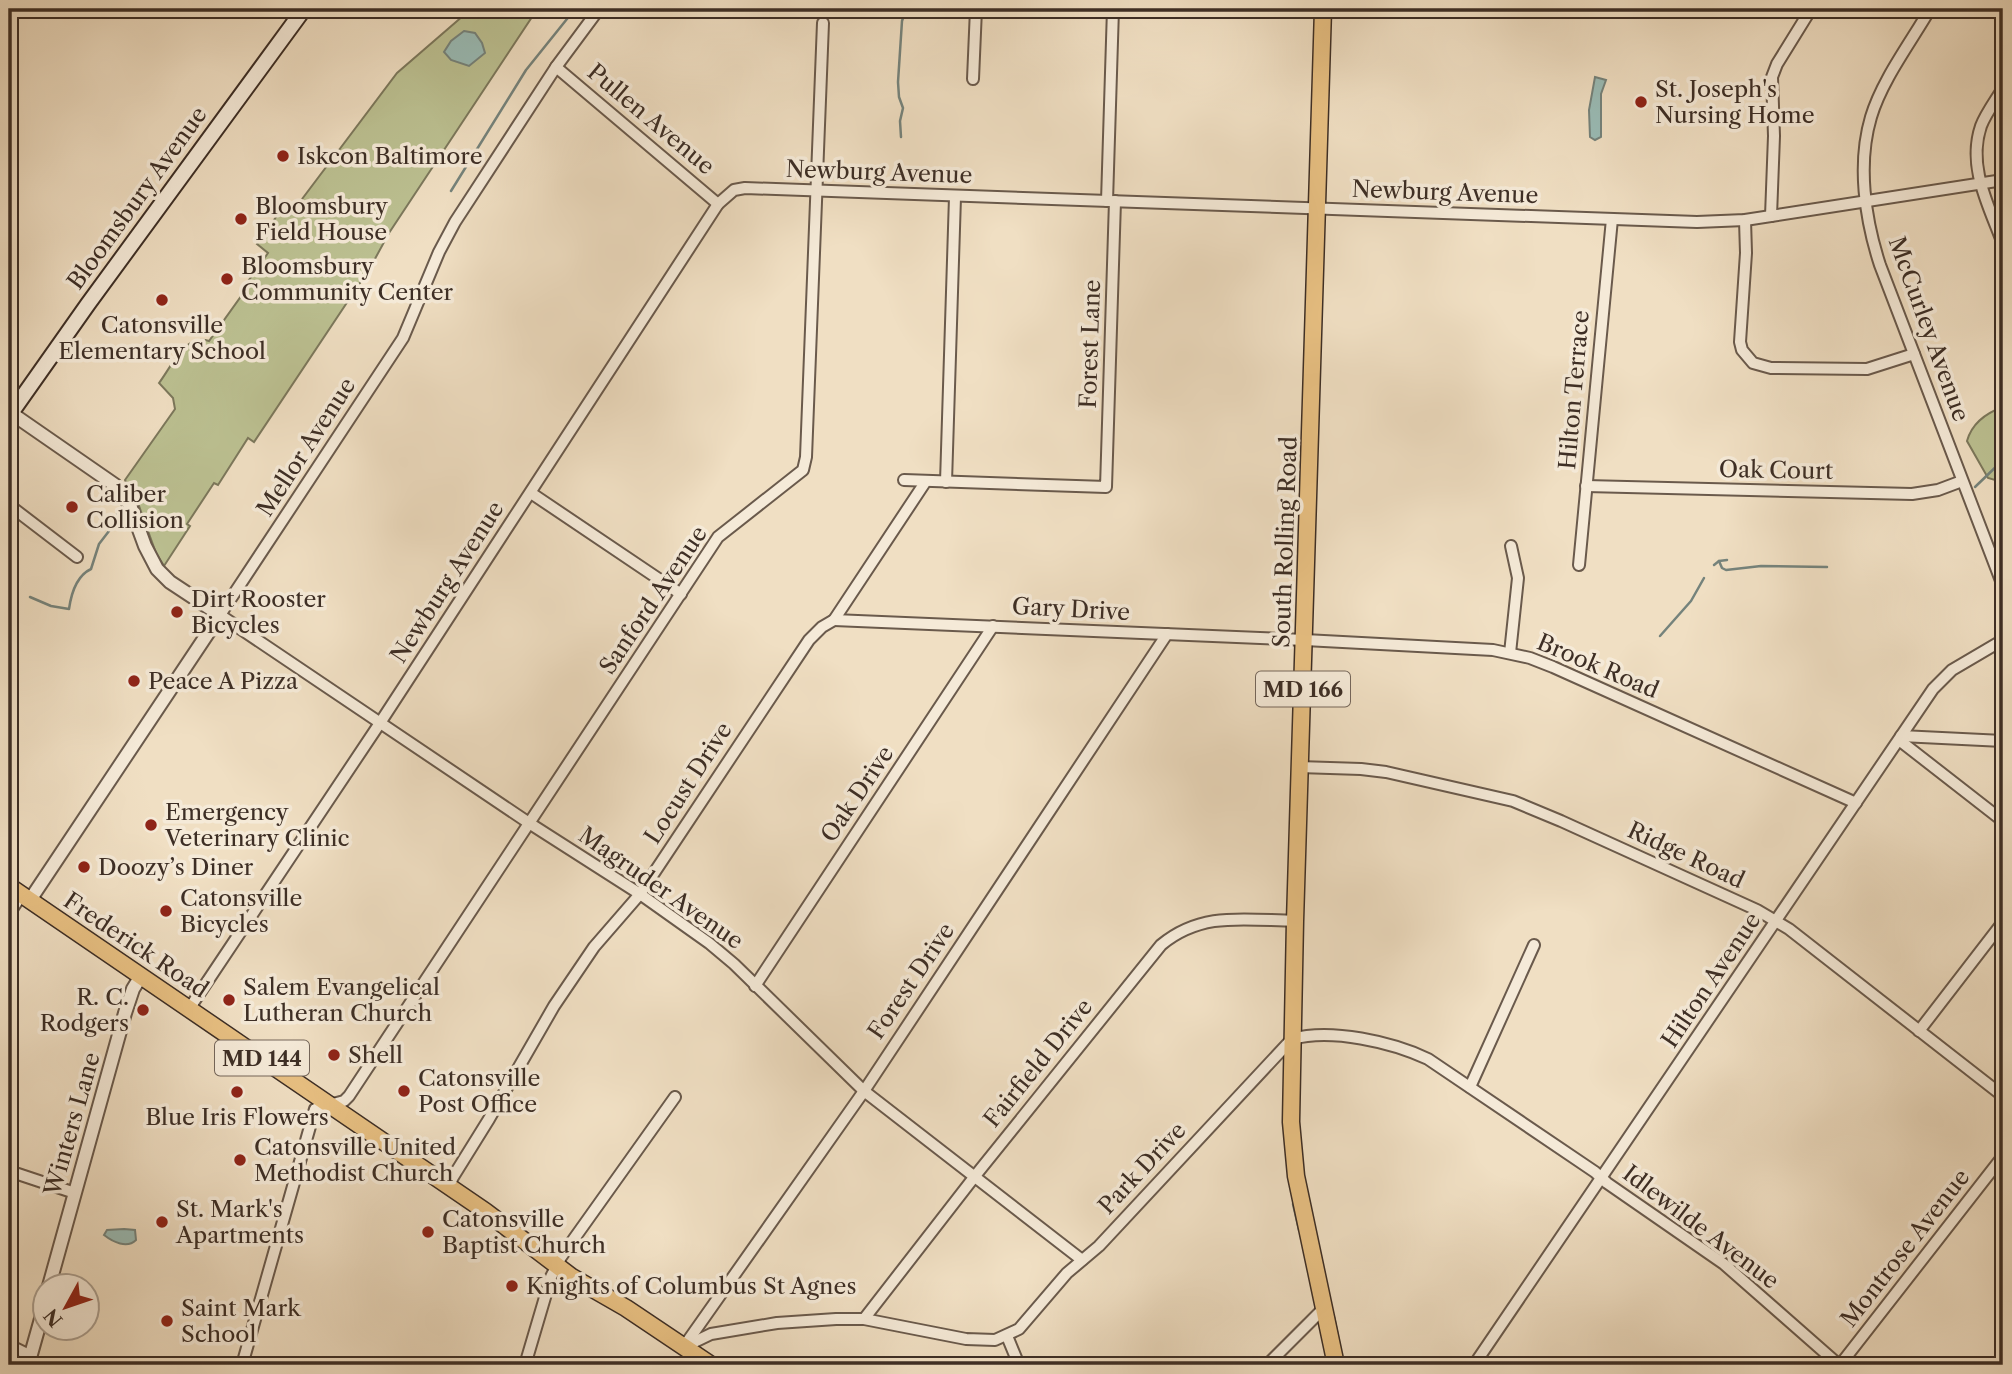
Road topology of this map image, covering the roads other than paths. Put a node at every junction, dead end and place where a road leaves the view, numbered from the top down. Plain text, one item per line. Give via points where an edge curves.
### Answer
1 (304, 9) edge
2 (599, 9) edge
3 (976, 9) edge
4 (1113, 9) edge
5 (1323, 9) edge
6 (1811, 9) edge
7 (1930, 9) edge
8 (823, 23) dead end
9 (556, 67) junction
10 (973, 79) dead end
11 (2003, 88) edge
12 (2003, 180) edge
13 (1980, 183) junction
14 (816, 191) junction
15 (956, 197) junction
16 (1111, 201) junction
17 (1867, 201) junction
18 (718, 204) junction
19 (1317, 209) junction
20 (1771, 216) junction
21 (1612, 219) junction
22 (1745, 220) junction
23 (2003, 243) edge
24 (1914, 354) junction
25 (10, 415) edge
26 (904, 480) dead end
27 (926, 481) junction
28 (1962, 481) junction
29 (946, 482) junction
30 (1586, 486) junction
31 (531, 493) junction
32 (9, 505) edge
33 (1511, 546) dead end
34 (77, 557) dead end
35 (1579, 565) dead end
36 (2003, 586) edge
37 (681, 594) junction
38 (220, 615) junction
39 (834, 620) junction
40 (993, 626) junction
41 (1167, 634) junction
42 (1305, 640) junction
43 (2003, 640) edge
44 (1510, 653) junction
45 (380, 723) junction
46 (1900, 738) junction
47 (2003, 741) edge
48 (1299, 767) junction
49 (1856, 803) junction
50 (2003, 821) edge
51 (529, 823) junction
52 (20, 893) edge
53 (640, 894) junction
54 (9, 914) edge
55 (1776, 920) junction
56 (1295, 921) junction
57 (2003, 922) edge
58 (1534, 945) dead end
59 (141, 976) junction
60 (755, 986) junction
61 (189, 1009) junction
62 (1919, 1031) junction
63 (1292, 1038) junction
64 (1470, 1087) junction
65 (863, 1091) junction
66 (2003, 1096) edge
67 (675, 1097) dead end
68 (329, 1105) junction
69 (2003, 1156) edge
70 (9, 1171) edge
71 (975, 1176) junction
72 (1600, 1177) junction
73 (448, 1185) junction
74 (75, 1194) junction
75 (1082, 1260) junction
76 (559, 1261) junction
77 (54, 1272) edge
78 (1324, 1308) junction
79 (864, 1319) junction
80 (1007, 1336) junction
81 (34, 1342) edge
82 (9, 1345) edge
83 (684, 1347) junction
84 (29, 1361) edge
85 (242, 1365) edge
86 (524, 1365) edge
87 (711, 1365) edge
88 (1019, 1365) edge
89 (1267, 1365) edge
90 (1336, 1365) edge
91 (1474, 1365) edge
92 (1840, 1365) edge

1 - 25 main road, Bloomsbury Avenue
2 - 9 street, Mellor Avenue
3 - 10 street
4 - 16 street, Forest Lane
5 - 19 main road, South Rolling Road / MD 166
6 - 20 street via 1772,77
7 - 17 street, McCurley Avenue via 1871,114 1863,154
8 - 14 street, Sanford Avenue
9 - 18 street, Pullen Avenue
9 - 38 street, Mellor Avenue via 455,222 397,347
11 - 13 street via 1987,113 1978,140 1975,156
12 - 13 street, Newburg Avenue
13 - 17 street, Newburg Avenue
13 - 23 street
14 - 15 street, Newburg Avenue
14 - 18 street, Newburg Avenue via 745,188 734,190
14 - 37 street, Sanford Avenue via 805,464 798,475 719,537
15 - 16 street, Newburg Avenue
15 - 29 street
16 - 19 street, Newburg Avenue
16 - 29 street, Forest Lane via 1106,487
17 - 20 street, Newburg Avenue
17 - 24 street, McCurley Avenue via 1875,250
18 - 31 street, Newburg Avenue
19 - 21 street, Newburg Avenue
19 - 42 main road, South Rolling Road / MD 166
20 - 22 street, Newburg Avenue
21 - 22 street, Newburg Avenue
21 - 30 street, Hilton Terrace
22 - 24 street via 1740,342 1753,363 1771,368 1867,369
24 - 28 street, McCurley Avenue
25 - 38 street via 115,485 130,505 157,569
26 - 27 street
27 - 29 street
27 - 39 street, Locust Drive
28 - 30 street, Oak Court via 1912,494
28 - 36 street, McCurley Avenue
30 - 35 street, Hilton Terrace
31 - 37 street
31 - 45 street, Newburg Avenue
32 - 34 street
33 - 44 street via 1518,578
37 - 51 street, Sanford Avenue
38 - 45 street, Magruder Avenue
38 - 52 street, Mellor Avenue
39 - 40 street, Gary Drive
39 - 53 street, Locust Drive via 809,640
40 - 41 street, Gary Drive
40 - 60 street, Oak Drive
41 - 42 street, Gary Drive
41 - 65 street, Forest Drive
42 - 44 street, Brook Road
42 - 48 main road, South Rolling Road / MD 166
43 - 46 street, Hilton Avenue via 1942,678
44 - 49 street, Brook Road via 1553,667
45 - 51 street, Magruder Avenue
45 - 61 street, Newburg Avenue
46 - 47 street
46 - 49 street, Hilton Avenue
46 - 50 street
48 - 55 street, Ridge Road via 1386,772 1513,801
48 - 56 main road, South Rolling Road / MD 166
49 - 55 street, Hilton Avenue
51 - 53 street, Magruder Avenue
51 - 68 street, Sanford Avenue via 349,1096
52 - 54 street
52 - 59 main road, Frederick Road / MD 144
53 - 60 street, Magruder Avenue via 709,943
53 - 73 street, Locust Drive via 594,947 554,1006
55 - 62 street, Ridge Road
55 - 72 street, Hilton Avenue
56 - 63 main road, South Rolling Road / MD 166
56 - 71 street, Fairfield Drive via 1205,921 1173,935 1150,957
57 - 62 street
58 - 64 street
59 - 61 main road, Frederick Road / MD 144
59 - 74 street, Winters Lane via 125,1013
60 - 65 street, Magruder Avenue
61 - 68 main road, Frederick Road / MD 144
62 - 66 street, Ridge Road
63 - 64 street via 1354,1037 1408,1050
63 - 75 street, Park Drive
63 - 78 main road, South Rolling Road / MD 166 via 1293,1152
64 - 72 street
65 - 71 street, Magruder Avenue
65 - 83 street, Forest Drive
67 - 76 street
68 - 73 main road, Frederick Road / MD 144
68 - 85 street, Sanford Avenue via 315,1110
69 - 92 street, Montrose Avenue
70 - 74 street
71 - 75 street, Magruder Avenue
71 - 79 street, Fairfield Drive
72 - 91 street, Hilton Avenue
72 - 92 street, Idlewilde Avenue via 1724,1264
73 - 76 main road, Frederick Road / MD 144
74 - 77 street, Winters Lane
75 - 80 street, Park Drive via 1019,1329
76 - 83 main road, Frederick Road / MD 144
76 - 86 street
78 - 89 street
78 - 90 main road, South Rolling Road / MD 166
79 - 80 street via 966,1339
79 - 83 street via 777,1323 711,1334
80 - 88 street
81 - 84 street
82 - 84 street
83 - 87 main road, Frederick Road / MD 144

